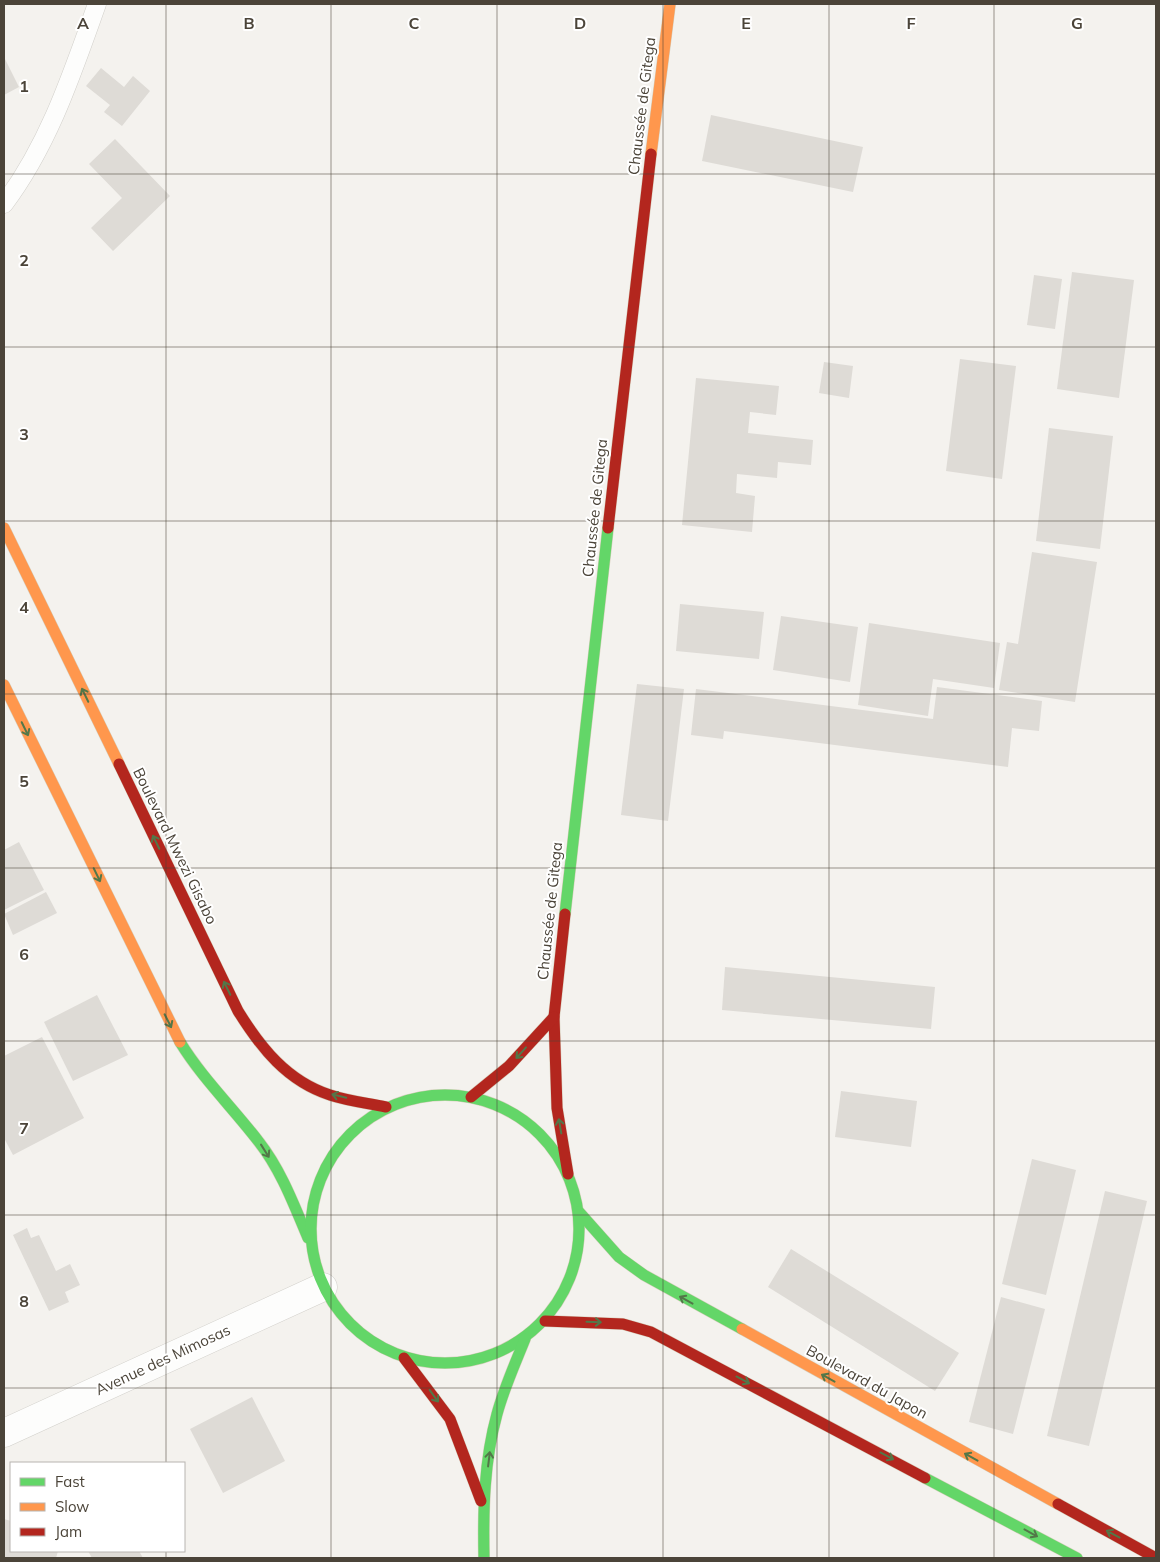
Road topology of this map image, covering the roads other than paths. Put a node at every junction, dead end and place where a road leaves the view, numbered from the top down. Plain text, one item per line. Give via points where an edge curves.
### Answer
1 (97, 4) edge
2 (670, 4) edge
3 (4, 204) edge
4 (4, 528) edge
5 (4, 685) edge
6 (554, 1017) junction
7 (471, 1097) junction
8 (386, 1107) junction
9 (568, 1174) junction
10 (579, 1212) junction
11 (311, 1246) junction
12 (323, 1287) junction
13 (545, 1321) junction
14 (525, 1339) junction
15 (404, 1358) junction
16 (4, 1433) edge
17 (483, 1508) junction
18 (484, 1558) edge
19 (1077, 1558) edge
20 (1156, 1558) edge

1 - 3 lane via 62,103 20,182
2 - 6 main road, Chaussée de Gitega via 628,343
8 -> 4 main road, Boulevard Mwezi Gisabo via 323,1092 286,1072 259,1045 238,1010
5 -> 11 main road via 171,1026 222,1100 260,1143 282,1178
6 -> 7 main road via 509,1066
9 -> 6 main road, Chaussée de Gitega via 557,1108
7 - 8 main road via 428,1095
7 - 9 main road via 502,1107 529,1124 552,1147
8 - 11 main road via 358,1125 335,1150 319,1180 311,1213
9 - 10 main road
10 - 13 main road via 574,1270
20 -> 10 main road, Boulevard du Japon via 1016,1487 644,1275 619,1257
11 - 12 main road
12 - 15 main road via 343,1318 371,1342
12 - 16 street, Avenue des Mimosas
13 - 14 main road
13 -> 19 main road via 623,1324 651,1332 1004,1513
14 - 15 main road via 488,1358 446,1365
17 -> 14 main road via 496,1416
15 -> 17 main road via 450,1419
17 - 18 main road

